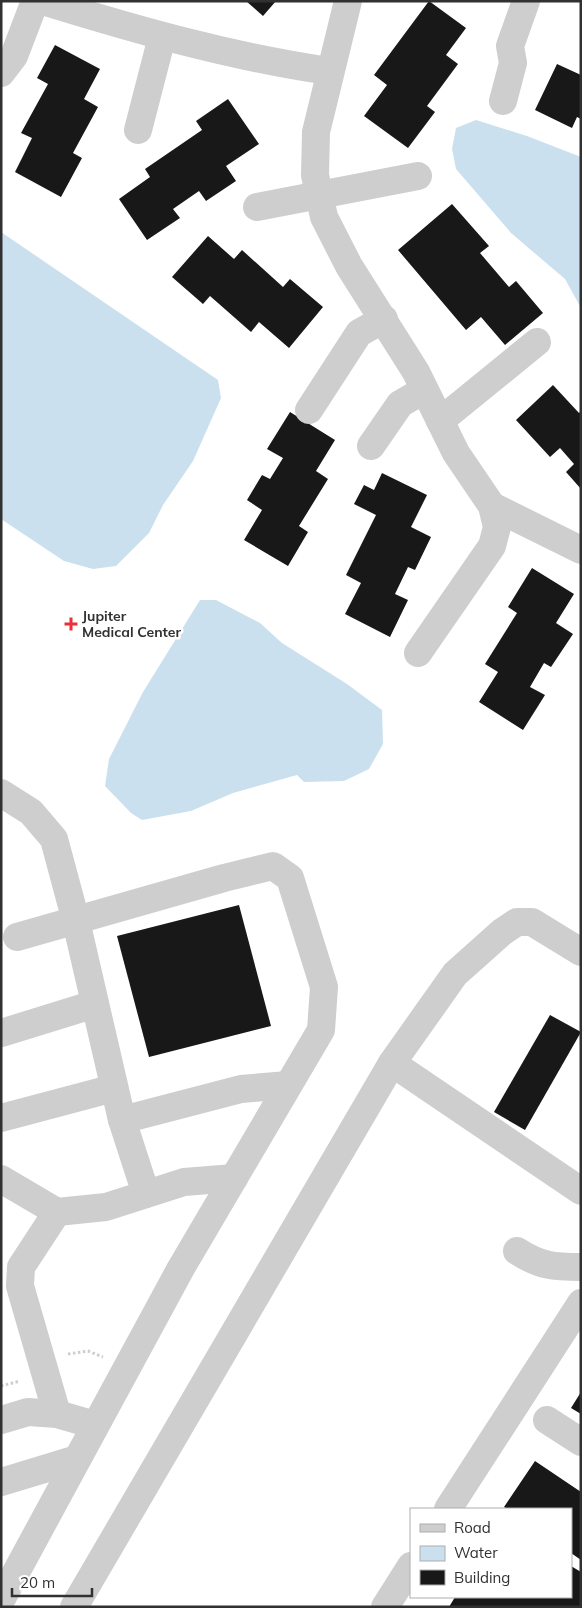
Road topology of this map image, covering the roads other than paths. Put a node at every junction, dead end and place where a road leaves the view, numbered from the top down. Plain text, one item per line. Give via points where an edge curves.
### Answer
1 (35, 1) edge
2 (43, 1) edge
3 (348, 1) edge
4 (526, 1) edge
5 (162, 37) junction
6 (330, 71) junction
7 (1, 73) edge
8 (503, 101) dead end
9 (138, 130) dead end
10 (418, 176) dead end
11 (319, 195) junction
12 (257, 207) dead end
13 (384, 319) junction
14 (537, 342) dead end
15 (424, 390) junction
16 (309, 410) dead end
17 (440, 421) junction
18 (371, 446) dead end
19 (492, 506) junction
20 (581, 550) edge
21 (418, 654) dead end
22 (1, 793) edge
23 (76, 921) junction
24 (17, 937) dead end
25 (581, 952) edge
26 (95, 1004) junction
27 (1, 1033) edge
28 (392, 1063) junction
29 (288, 1085) junction
30 (114, 1088) junction
31 (1, 1118) edge
32 (122, 1120) junction
33 (234, 1178) junction
34 (1, 1179) edge
35 (581, 1191) edge
36 (146, 1194) junction
37 (57, 1212) junction
38 (517, 1251) dead end
39 (581, 1267) edge
40 (581, 1304) edge
41 (57, 1414) junction
42 (1, 1420) edge
43 (547, 1420) dead end
44 (95, 1425) junction
45 (581, 1442) edge
46 (77, 1459) junction
47 (1, 1482) edge
48 (449, 1508) edge
49 (410, 1568) edge
50 (1, 1600) edge
51 (395, 1603) edge
52 (74, 1607) edge

1 - 7 lane via 14,56
2 - 5 lane
3 - 6 lane
4 - 8 lane via 510,46 513,63
5 - 6 lane via 292,66
5 - 9 lane
6 - 11 lane via 316,132 315,175
10 - 11 lane
11 - 12 lane
11 - 13 lane via 324,217 349,266
13 - 15 lane
13 - 16 lane via 359,333
14 - 17 lane
15 - 17 lane
15 - 18 lane via 400,404
17 - 19 lane via 456,453
19 - 20 lane
19 - 21 lane via 498,527 492,546
22 - 23 lane via 31,812 54,839
23 - 24 lane
23 - 26 lane
23 - 29 lane via 273,866 290,878 324,987 321,1030
25 - 28 lane via 532,922 517,922 455,974
26 - 27 lane
26 - 30 lane
28 - 35 lane
28 - 52 lane
29 - 32 lane via 241,1088
29 - 33 lane
30 - 31 lane
30 - 32 lane
32 - 36 lane
33 - 36 lane via 184,1182
33 - 44 lane
34 - 37 lane
36 - 37 lane via 106,1207
37 - 41 lane via 21,1267 20,1286
38 - 39 lane via 533,1262 552,1267
40 - 48 lane
41 - 42 lane via 28,1412
41 - 44 lane
43 - 45 lane
44 - 46 lane
46 - 47 lane
46 - 50 lane
49 - 51 lane

